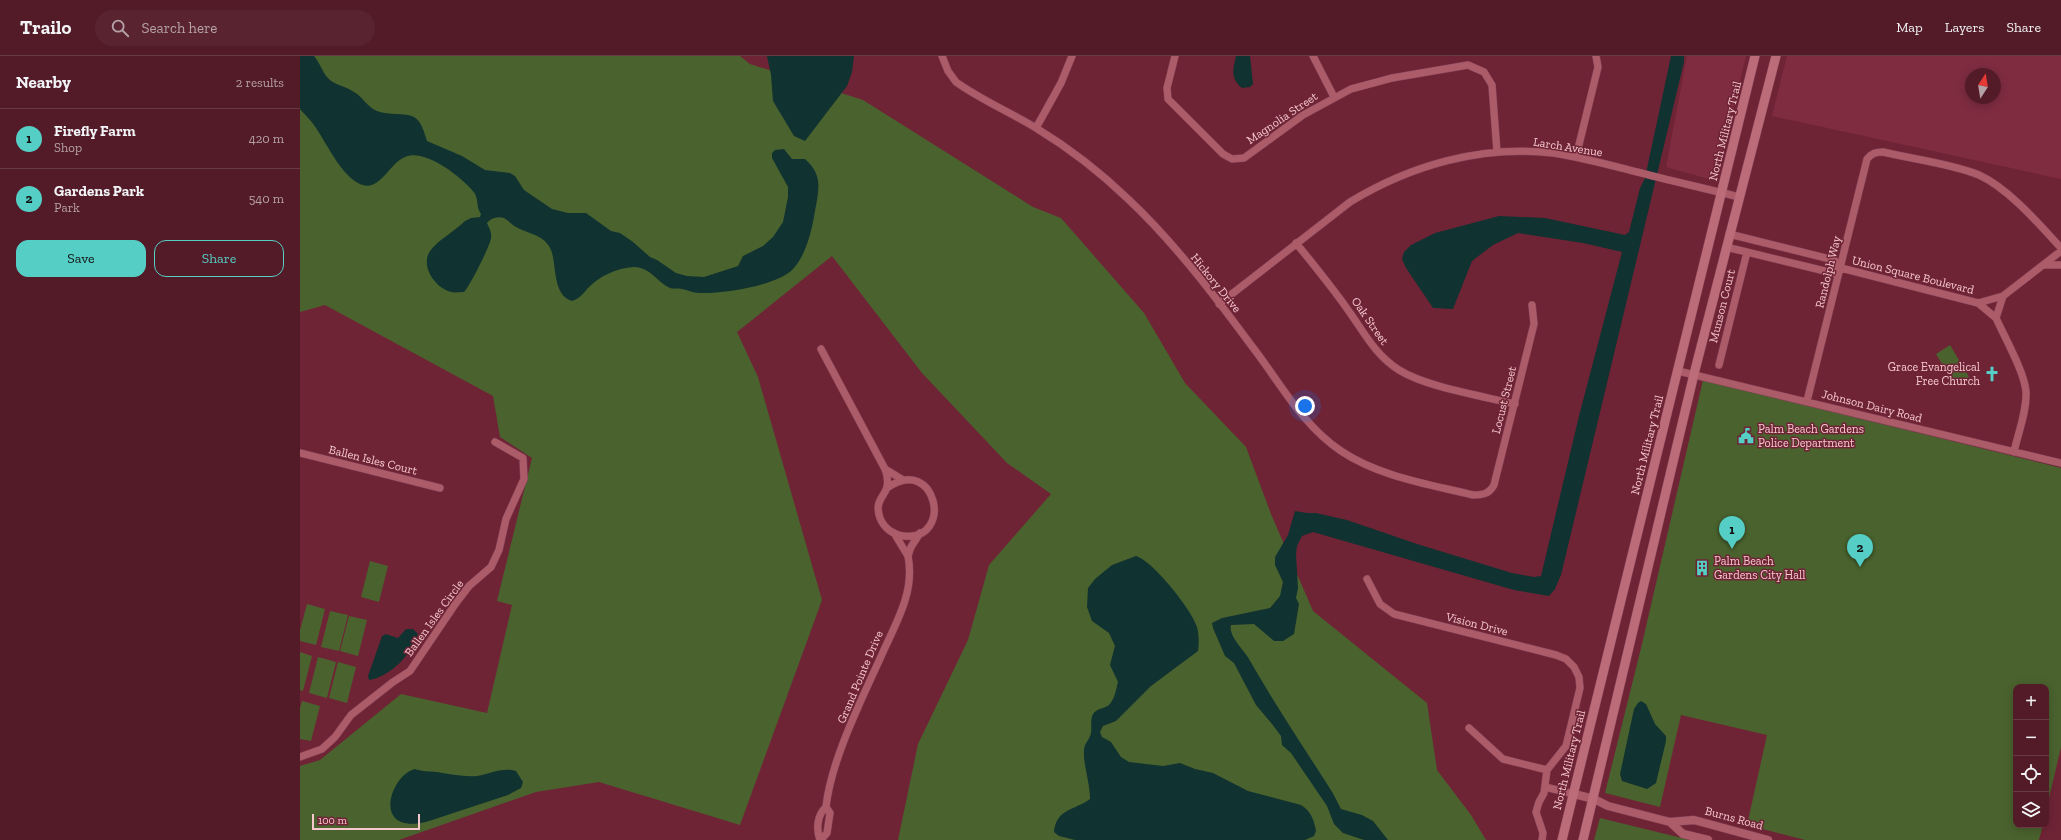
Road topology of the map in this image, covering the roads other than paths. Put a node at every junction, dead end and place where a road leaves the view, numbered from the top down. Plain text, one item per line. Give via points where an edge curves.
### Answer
1 (942, 56) edge
2 (1072, 56) edge
3 (1175, 56) edge
4 (1313, 56) edge
5 (1596, 56) edge
6 (1755, 56) edge
7 (1776, 56) edge
8 (1334, 97) junction
9 (1036, 128) junction
10 (1497, 152) junction
11 (1576, 157) junction
12 (1722, 193) junction
13 (1739, 197) junction
14 (1729, 234) junction
15 (1296, 243) junction
16 (1726, 247) junction
17 (2061, 248) edge
18 (2061, 251) edge
19 (1747, 252) junction
20 (2043, 265) junction
21 (2061, 265) edge
22 (1840, 268) junction
23 (2003, 296) junction
24 (1978, 303) junction
25 (1219, 304) junction
26 (1532, 305) dead end
27 (1996, 318) junction
28 (821, 349) dead end
29 (1719, 365) dead end
30 (1678, 371) junction
31 (1694, 374) junction
32 (1807, 401) junction
33 (1515, 404) junction
34 (495, 442) dead end
35 (2014, 452) junction
36 (300, 453) edge
37 (2061, 463) edge
38 (885, 468) junction
39 (903, 480) junction
40 (440, 488) dead end
41 (886, 488) junction
42 (1482, 495) joint
43 (894, 533) junction
44 (920, 533) junction
45 (908, 556) junction
46 (1368, 579) dead end
47 (1470, 728) dead end
48 (300, 757) edge
49 (1547, 770) junction
50 (1545, 787) junction
51 (1574, 794) junction
52 (1594, 799) junction
53 (1670, 822) junction
54 (820, 840) edge
55 (1542, 840) edge
56 (1562, 840) edge
57 (1583, 840) edge
58 (1708, 840) edge
59 (1768, 840) edge

1 - 9 street, Hickory Drive via 956,82
2 - 9 street
3 - 8 street, Magnolia Street via 1167,88 1168,99 1223,154 1232,159 1244,158 1292,122
4 - 8 street
5 - 11 street via 1598,67
6 - 12 main road, North Military Trail
7 - 13 main road
8 - 10 street, Magnolia Street via 1378,81 1473,66 1484,72 1492,85
9 - 25 street, Hickory Drive via 1082,159 1128,199 1170,243
10 - 11 street, Larch Avenue via 1529,152
10 - 15 street, Larch Avenue via 1428,165 1385,182 1350,202
11 - 12 street, Larch Avenue
12 - 13 street, Larch Avenue
12 - 30 main road, North Military Trail
13 - 14 main road
14 - 16 main road
14 - 22 street, Union Square Boulevard via 1834,260
15 - 25 street, Larch Avenue
15 - 33 street, Oak Street via 1329,284 1374,349 1388,362 1422,381
16 - 19 street, Union Square Boulevard
16 - 31 main road
17 - 22 street, Randolph Way via 2026,211 1978,175 1875,152 1867,159
18 - 20 street, Union Square Boulevard
19 - 22 street, Union Square Boulevard via 1833,273
19 - 29 street, Munson Court
20 - 21 street
20 - 23 street, Union Square Boulevard
22 - 24 street, Union Square Boulevard
22 - 32 street, Randolph Way
23 - 24 street, Union Square Boulevard
23 - 27 street
24 - 27 street
25 - 42 street, Hickory Drive via 1296,409 1342,451 1384,472 1473,495
26 - 33 street, Locust Street via 1534,324
27 - 35 street via 2022,376 2026,392
28 - 38 street, Grand Pointe Drive
30 - 31 street, Johnson Dairy Road
30 - 51 main road, North Military Trail
31 - 32 street, Johnson Dairy Road
31 - 52 main road
32 - 35 street, Johnson Dairy Road
33 - 42 street, Locust Street via 1494,485
34 - 48 street, Ballen Isles Circle via 523,458 524,479 506,519 499,550 491,567 469,586 410,671 351,715 336,737 322,749
35 - 37 street, Johnson Dairy Road
36 - 40 street, Ballen Isles Court
38 - 39 street, Grand Pointe Drive
38 - 41 street, Grand Pointe Drive
39 - 41 street
39 - 44 street, Grand Pointe Drive via 922,485 934,500 933,519
41 - 43 street, Grand Pointe Drive via 878,509 883,523
43 - 44 street via 907,536
43 - 45 street, Grand Pointe Drive
44 - 45 street, Grand Pointe Drive
45 - 54 street, Grand Pointe Drive via 910,574 907,598 836,766 827,794 826,807 820,812 817,832
46 - 49 street, Vision Drive via 1380,604 1394,614 1561,656 1574,667 1579,677 1580,688 1566,746
47 - 49 street via 1503,759
49 - 50 street
50 - 51 street
50 - 55 street via 1536,812 1543,833
51 - 52 street, Burns Road
51 - 56 main road, North Military Trail
52 - 53 street, Burns Road via 1608,806
52 - 57 main road
53 - 58 street, Burns Road via 1684,834
53 - 59 street, Burns Road via 1694,820

